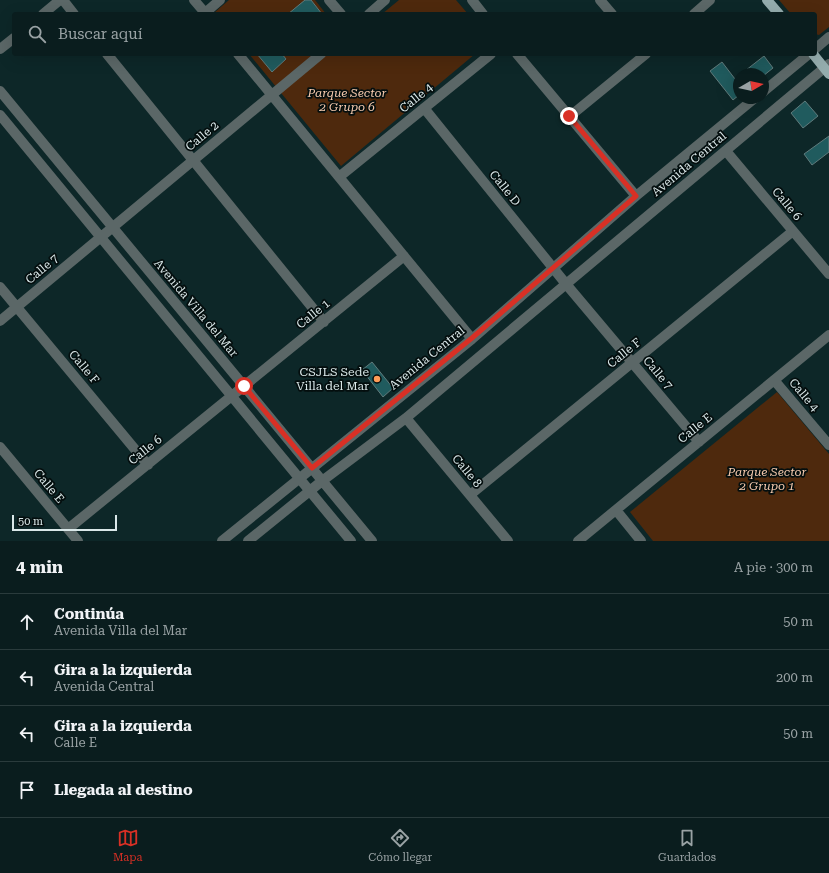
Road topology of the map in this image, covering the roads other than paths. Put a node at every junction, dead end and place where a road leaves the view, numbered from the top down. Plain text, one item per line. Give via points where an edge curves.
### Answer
1 (62, 0) edge
2 (194, 0) edge
3 (220, 0) edge
4 (329, 0) edge
5 (386, 0) edge
6 (472, 0) edge
7 (600, 0) edge
8 (710, 0) edge
9 (767, 0) edge
10 (46, 12) edge
11 (72, 12) edge
12 (203, 12) edge
13 (207, 12) edge
14 (339, 12) edge
15 (371, 12) edge
16 (481, 12) edge
17 (610, 12) edge
18 (696, 12) edge
19 (777, 12) edge
20 (829, 37) edge
21 (12, 40) edge
22 (817, 47) edge
23 (0, 49) edge
24 (108, 56) edge
25 (240, 56) edge
26 (319, 56) edge
27 (489, 56) edge
28 (519, 56) edge
29 (643, 56) edge
30 (807, 56) edge
31 (815, 56) edge
32 (827, 68) edge
33 (769, 87) edge
34 (0, 91) edge
35 (272, 95) junction
36 (748, 104) edge
37 (424, 108) junction
38 (0, 115) edge
39 (569, 116) junction
40 (726, 151) junction
41 (193, 161) junction
42 (339, 177) junction
43 (636, 196) junction
44 (113, 227) junction
45 (793, 231) junction
46 (101, 237) junction
47 (404, 256) junction
48 (553, 268) junction
49 (829, 274) edge
50 (566, 284) junction
51 (0, 287) edge
52 (17, 307) junction
53 (0, 321) edge
54 (324, 322) junction
55 (829, 335) edge
56 (472, 338) junction
57 (632, 363) junction
58 (774, 380) junction
59 (238, 391) junction
60 (406, 418) junction
61 (699, 442) junction
62 (829, 445) edge
63 (1, 451) edge
64 (148, 465) junction
65 (312, 468) junction
66 (300, 478) junction
67 (322, 481) junction
68 (310, 491) junction
69 (470, 496) junction
70 (616, 510) junction
71 (68, 530) junction
72 (78, 541) edge
73 (222, 541) edge
74 (248, 541) edge
75 (351, 541) edge
76 (372, 541) edge
77 (508, 541) edge
78 (578, 541) edge
79 (641, 541) edge

1 - 10 street
1 - 11 street
2 - 12 street
3 - 13 street
4 - 14 street
5 - 15 street
6 - 16 street
7 - 17 street
8 - 18 street
9 - 19 main road
20 - 22 street
21 - 23 street
24 - 41 street
25 - 35 street
26 - 35 street, Calle 2
27 - 37 street, Calle 4
28 - 39 street
29 - 39 street
30 - 33 street
31 - 32 main road
32 - 40 street, Avenida Central
34 - 44 street, Avenida Villa del Mar
35 - 41 street, Calle 2
35 - 42 street
36 - 43 street, Avenida Central
37 - 42 street, Calle 4
37 - 48 street, Calle D
38 - 46 street, Avenida Villa del Mar
39 - 43 street
40 - 45 street, Calle 6
40 - 50 street, Avenida Central
41 - 44 street, Calle 2
41 - 54 street
42 - 47 street
43 - 48 street, Avenida Central
44 - 46 street, Calle 2
44 - 59 street, Avenida Villa del Mar
45 - 49 street, Calle 6
45 - 57 street, Calle F
46 - 52 street, Calle 7
46 - 59 street, Avenida Villa del Mar
47 - 54 street, Calle 1
47 - 56 street
48 - 50 street, Calle D
48 - 56 street, Avenida Central
50 - 57 street, Calle 7
50 - 60 street, Avenida Central
51 - 52 street, Calle F
52 - 53 street, Calle 7
52 - 64 street, Calle F
54 - 59 street, Calle 1
55 - 58 street, Calle E
56 - 65 street, Avenida Central
57 - 61 street, Calle 7
57 - 69 street, Calle F
58 - 61 street, Calle E
58 - 62 street, Calle 4
59 - 64 street, Calle 6
59 - 65 street, Avenida Villa del Mar
59 - 66 street, Avenida Villa del Mar
60 - 67 street, Avenida Central
60 - 69 street, Calle 8
61 - 70 street, Calle E
63 - 71 street, Calle E
64 - 71 street, Calle 6
65 - 66 street, Avenida Central
65 - 67 street, Avenida Villa del Mar
66 - 68 street, Avenida Villa del Mar
66 - 73 street, Avenida Central
67 - 68 street, Avenida Central
67 - 76 street, Avenida Villa del Mar
68 - 74 street, Avenida Central
68 - 75 street, Avenida Villa del Mar
69 - 77 street, Calle 8
70 - 78 street, Calle E
70 - 79 street
71 - 72 street, Calle E

